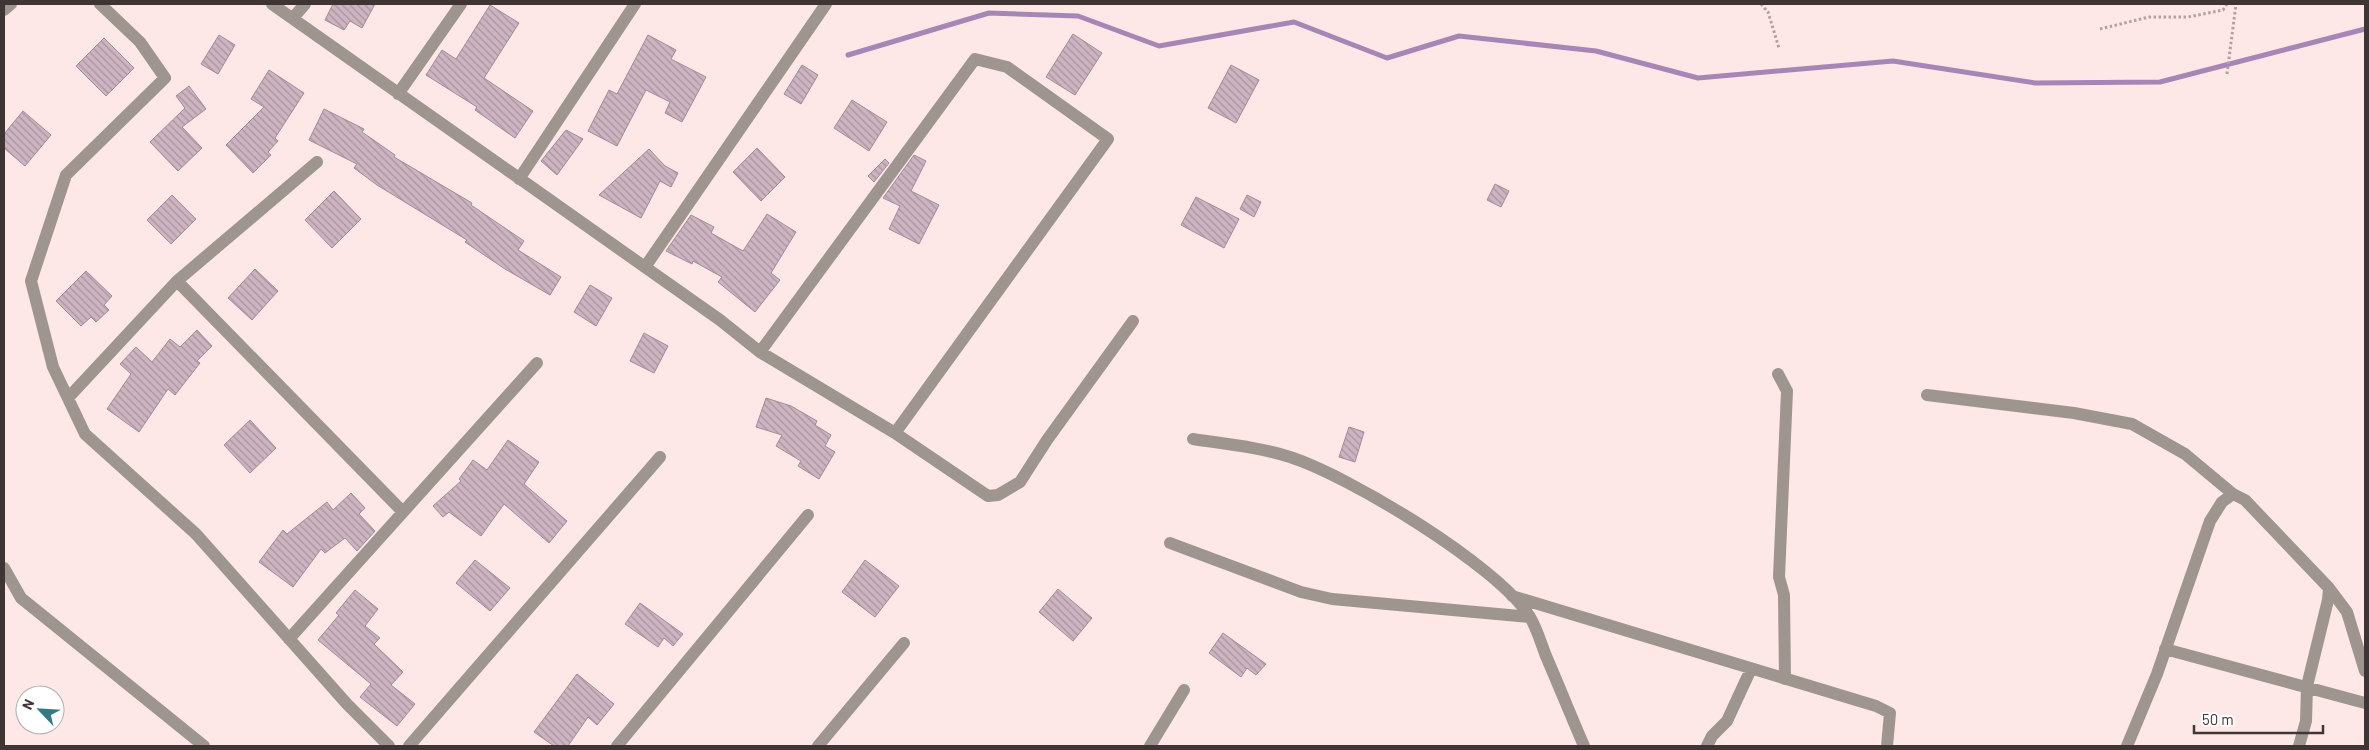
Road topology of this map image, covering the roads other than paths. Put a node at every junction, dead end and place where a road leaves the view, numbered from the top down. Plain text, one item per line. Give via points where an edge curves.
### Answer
1 (11, 4) edge
2 (100, 4) edge
3 (272, 4) edge
4 (306, 4) edge
5 (461, 4) edge
6 (634, 4) edge
7 (826, 4) edge
8 (4, 10) edge
9 (293, 18) junction
10 (398, 94) junction
11 (317, 162) dead end
12 (519, 179) junction
13 (645, 267) junction
14 (177, 281) junction
15 (1133, 321) dead end
16 (760, 352) junction
17 (537, 363) dead end
18 (1778, 374) dead end
19 (1927, 395) dead end
20 (68, 398) junction
21 (895, 433) junction
22 (1193, 439) dead end
23 (660, 457) dead end
24 (2233, 494) junction
25 (403, 512) junction
26 (808, 515) dead end
27 (1170, 543) dead end
28 (4, 568) edge
29 (2329, 588) junction
30 (1510, 595) junction
31 (1530, 617) junction
32 (289, 639) junction
33 (904, 643) dead end
34 (2165, 649) junction
35 (1751, 669) junction
36 (2365, 671) edge
37 (1785, 679) junction
38 (2307, 686) junction
39 (1184, 690) dead end
40 (2365, 704) edge
41 (204, 746) edge
42 (389, 746) edge
43 (409, 746) edge
44 (617, 746) edge
45 (818, 746) edge
46 (1150, 746) edge
47 (1584, 746) edge
48 (1707, 746) edge
49 (1889, 746) edge
50 (2127, 746) edge
51 (2299, 746) edge

1 - 8 street
2 - 20 street via 140,42 165,78 66,175 31,281 53,367
3 - 9 street
4 - 9 street
5 - 10 street
6 - 12 street
7 - 13 street
9 - 10 street
10 - 12 street
11 - 14 street
12 - 13 street
13 - 16 street
14 - 20 street
14 - 25 street
15 - 21 street via 1020,482 1009,491 988,496
16 - 21 street
16 - 21 street via 975,59 1007,67 1108,139
17 - 25 street
18 - 37 street via 1787,391 1779,576 1784,595
19 - 24 street via 2074,413 2132,424 2185,454
20 - 32 street via 84,434 196,534
22 - 30 street via 1248,447 1313,465 1423,527 1480,568
23 - 43 street
24 - 29 street via 2245,500
24 - 34 street via 2222,502 2210,520
25 - 32 street
26 - 44 street
27 - 31 street via 1301,592 1332,599
28 - 41 street via 21,598
29 - 36 street via 2346,612
29 - 38 street
30 - 31 street
30 - 35 street
31 - 47 street
32 - 42 street
33 - 45 street
34 - 38 street
34 - 50 street
35 - 37 street
35 - 48 street via 1727,721
37 - 49 street via 1840,694 1890,713
38 - 40 street
38 - 51 street via 2306,721
39 - 46 street

